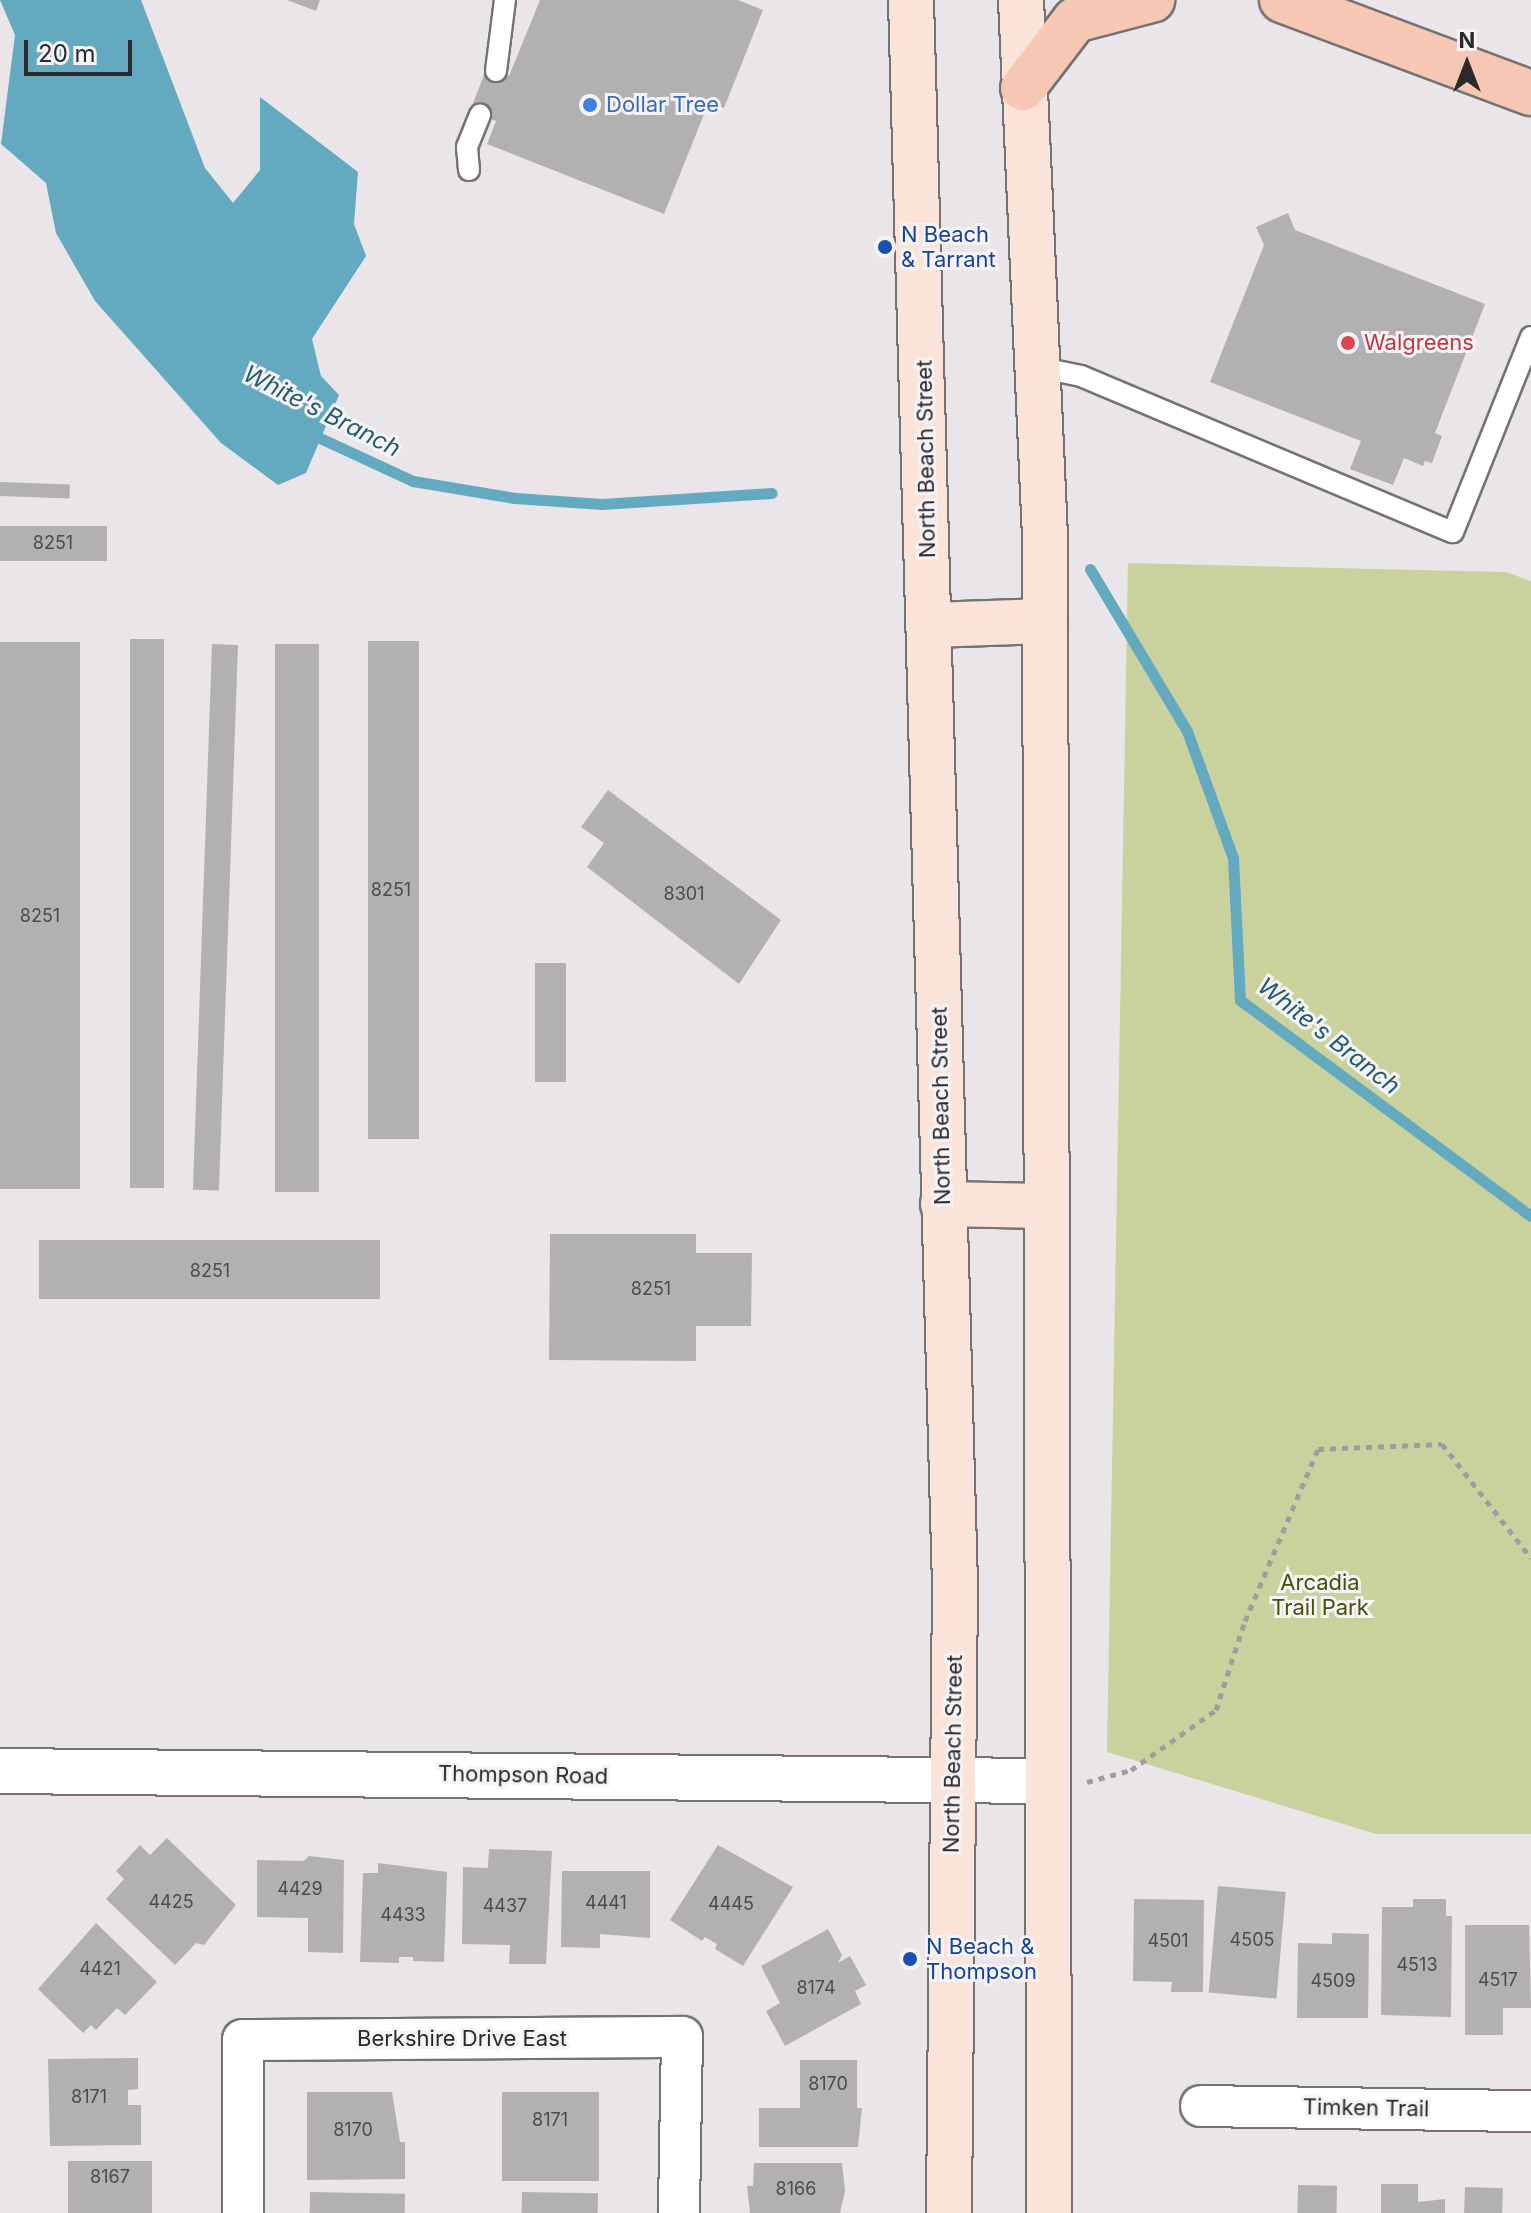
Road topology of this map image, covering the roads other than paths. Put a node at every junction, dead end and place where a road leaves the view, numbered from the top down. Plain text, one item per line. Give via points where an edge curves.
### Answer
1 (505, 0) edge
2 (911, 0) edge
3 (1021, 0) edge
4 (1152, 0) edge
5 (1282, 0) edge
6 (496, 71) dead end
7 (1023, 88) junction
8 (1531, 93) edge
9 (480, 114) dead end
10 (469, 170) dead end
11 (1531, 337) edge
12 (1038, 367) junction
13 (1045, 621) junction
14 (932, 625) junction
15 (943, 1204) junction
16 (1045, 1206) junction
17 (0, 1771) edge
18 (953, 1781) junction
19 (1066, 1782) junction
20 (1201, 2106) dead end
21 (1531, 2111) edge
22 (243, 2213) edge
23 (679, 2213) edge
24 (949, 2213) edge
25 (1049, 2213) edge

1 - 6 lane
2 - 14 main road, North Beach Street
3 - 7 main road
4 - 7 main road via 1075,20
5 - 8 main road
7 - 12 main road
9 - 10 lane via 467,147
11 - 12 lane via 1453,532 1081,376
12 - 13 main road
13 - 14 main road
13 - 16 main road
14 - 15 main road, North Beach Street
15 - 16 main road
15 - 18 main road, North Beach Street via 955,1585
16 - 19 main road
17 - 18 street, Thompson Road
18 - 19 street, Thompson Road
18 - 24 main road, North Beach Street
19 - 25 main road
20 - 21 street, Timken Trail
22 - 23 street, Berkshire Drive East via 243,2040 682,2037

